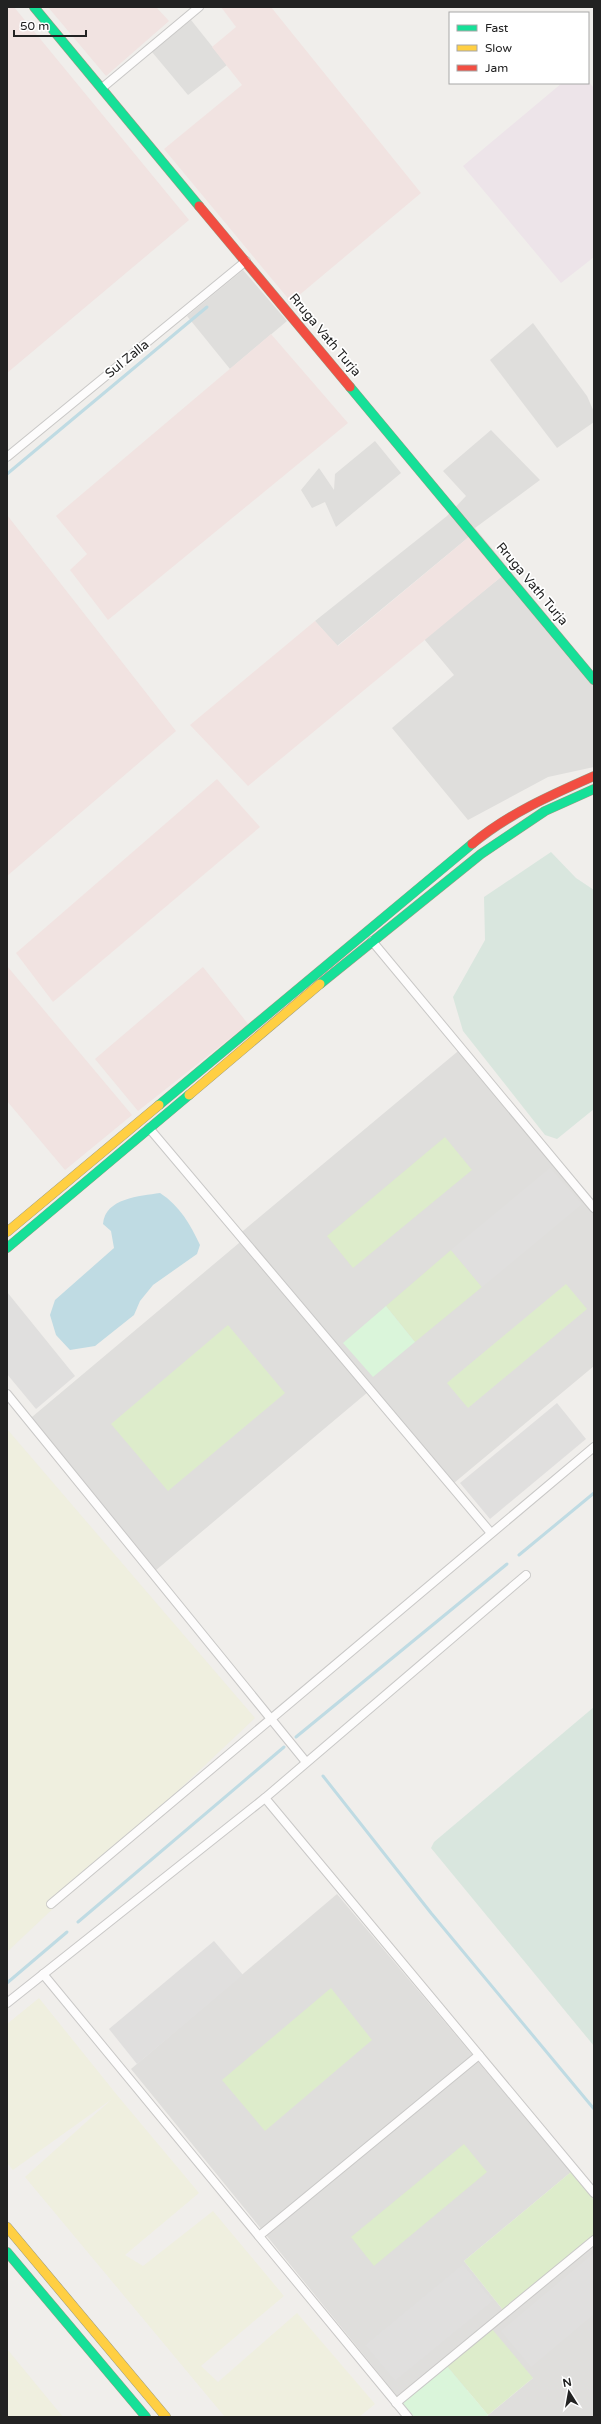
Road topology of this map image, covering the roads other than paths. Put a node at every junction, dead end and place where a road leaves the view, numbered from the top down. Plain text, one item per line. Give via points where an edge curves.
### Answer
1 (34, 7) edge
2 (198, 7) edge
3 (102, 88) junction
4 (246, 261) junction
5 (7, 457) edge
6 (594, 680) edge
7 (594, 776) edge
8 (594, 789) edge
9 (372, 941) junction
10 (149, 1128) junction
11 (594, 1208) edge
12 (7, 1232) edge
13 (7, 1248) edge
14 (7, 1394) edge
15 (594, 1447) edge
16 (491, 1533) junction
17 (526, 1575) dead end
18 (272, 1720) junction
19 (306, 1762) junction
20 (265, 1798) junction
21 (52, 1904) dead end
22 (43, 1974) junction
23 (7, 2003) edge
24 (479, 2055) junction
25 (594, 2193) edge
26 (7, 2227) edge
27 (259, 2236) junction
28 (594, 2240) edge
29 (7, 2252) edge
30 (396, 2402) junction
31 (146, 2417) edge
32 (166, 2417) edge
33 (408, 2417) edge

1 - 3 street, Rruga Vath Turja
2 - 3 street
3 - 4 street, Rruga Vath Turja
4 - 5 street, Sul Zalla
4 - 6 street, Rruga Vath Turja
7 - 12 street via 541,799 486,832
8 - 9 street via 545,811 517,828
9 - 10 street
9 - 11 street
10 - 13 street
10 - 16 street
14 - 18 street
15 - 16 street
16 - 18 street
17 - 19 street
18 - 19 street
18 - 21 street
19 - 20 street
20 - 22 street
20 - 24 street
22 - 23 street
22 - 27 street
24 - 25 street
24 - 27 street
26 - 32 street
27 - 30 street
28 - 30 street
29 - 31 street
30 - 33 street

